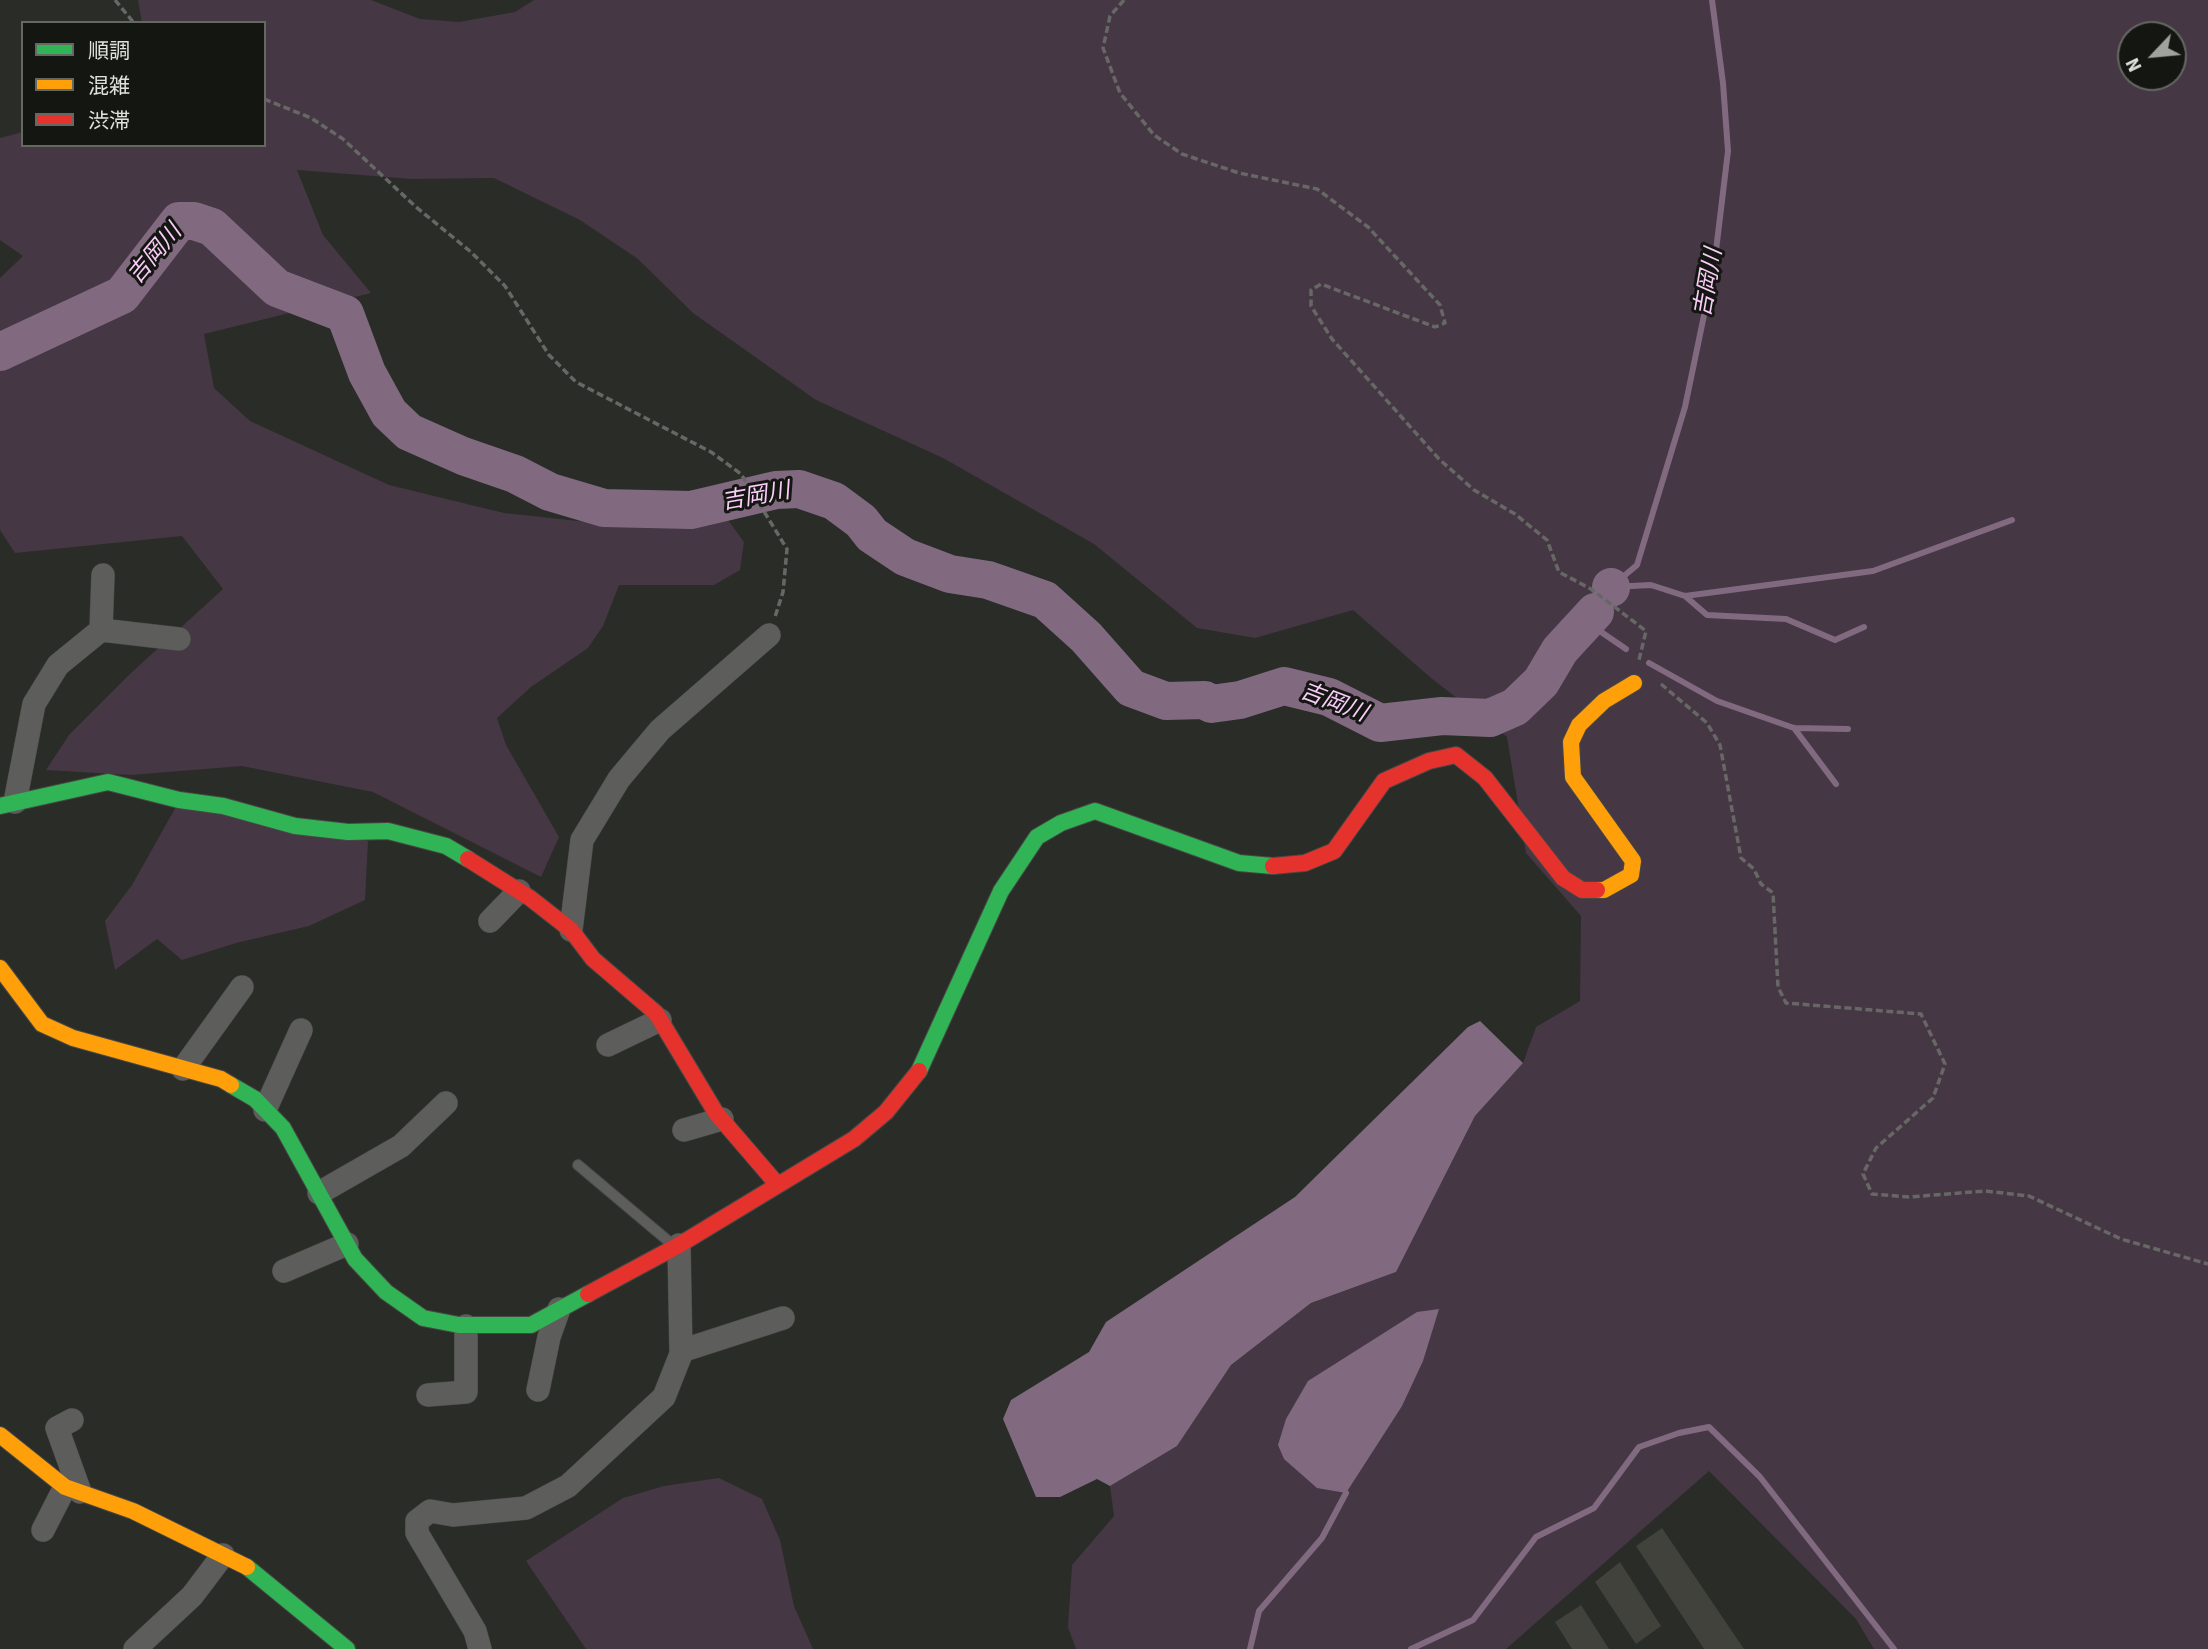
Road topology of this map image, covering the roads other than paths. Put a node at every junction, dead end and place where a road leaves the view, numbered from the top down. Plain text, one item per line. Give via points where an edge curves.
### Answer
1 (103, 575) dead end
2 (100, 630) junction
3 (769, 635) road end
4 (179, 639) dead end
5 (1634, 683) road end
6 (8, 804) edge
7 (519, 891) junction
8 (490, 921) dead end
9 (571, 930) junction
10 (1, 973) edge
11 (242, 987) dead end
12 (660, 1020) junction
13 (301, 1030) dead end
14 (608, 1045) dead end
15 (183, 1069) junction
16 (446, 1103) dead end
17 (265, 1110) junction
18 (722, 1119) junction
19 (684, 1130) dead end
20 (578, 1165) dead end
21 (777, 1184) junction
22 (319, 1193) junction
23 (347, 1244) junction
24 (677, 1246) junction
25 (284, 1271) dead end
26 (559, 1309) junction
27 (783, 1318) dead end
28 (466, 1325) junction
29 (681, 1351) junction
30 (538, 1390) dead end
31 (428, 1395) dead end
32 (72, 1420) dead end
33 (0, 1435) edge
34 (73, 1490) junction
35 (43, 1530) dead end
36 (223, 1555) junction
37 (135, 1649) edge
38 (347, 1649) edge
39 (480, 1649) edge

1 - 2 street
2 - 4 street
2 - 6 street via 58,665 33,705
3 - 9 street via 660,730 619,779 582,840
5 - 21 street via 1604,701 1579,725 1571,742 1573,777 1633,861 1631,875 1604,890 1582,890 1563,878 1485,778 1456,755 1429,761 1384,781 1334,851 1305,863 1239,863 1095,811 1037,837 1001,891 918,1072 886,1112 854,1139
6 - 7 street via 108,782 295,826 388,831 446,846
7 - 8 street
7 - 9 street
9 - 12 street via 593,959
10 - 15 street via 42,1024 73,1038
11 - 15 street
12 - 14 street
12 - 18 street
13 - 17 street
15 - 17 street via 221,1079
16 - 22 street via 401,1146
17 - 22 street via 284,1128
18 - 19 street
18 - 21 street
20 - 24 lane
21 - 24 street
22 - 23 street
23 - 25 street
23 - 28 street via 386,1292 423,1318
24 - 26 street
24 - 29 street
26 - 28 street via 531,1325
26 - 30 street
27 - 29 street
28 - 31 street via 466,1392
29 - 39 street via 664,1397 568,1486 526,1508 453,1515 430,1511 418,1521 416,1533 475,1631
32 - 34 street via 57,1428
33 - 34 street
34 - 35 street
34 - 36 street via 133,1511
36 - 37 street via 192,1597
36 - 38 street via 247,1567

